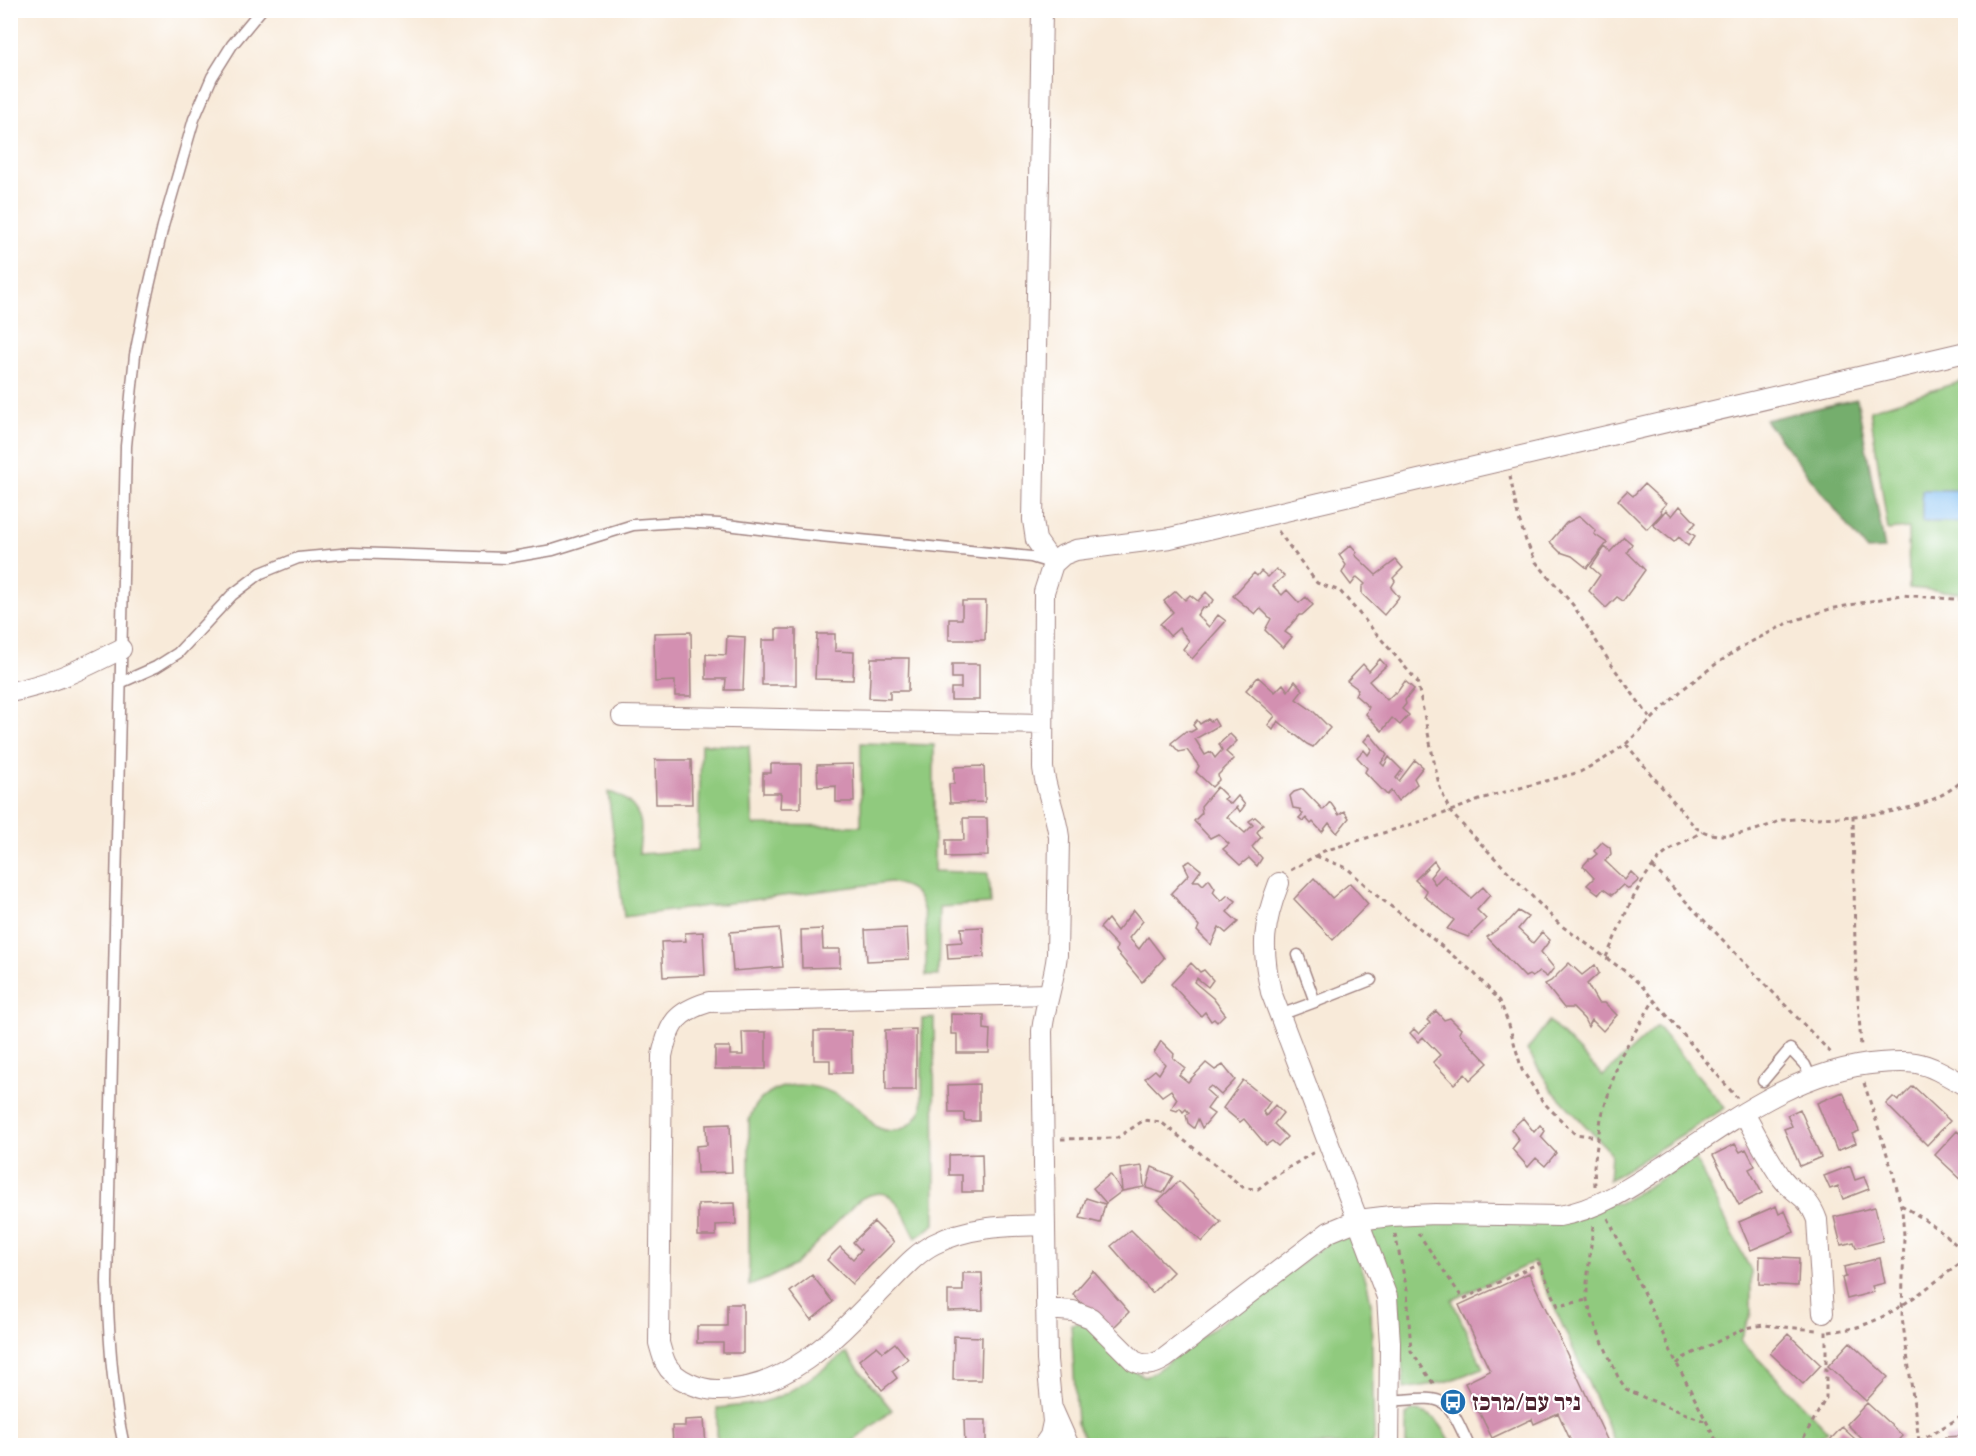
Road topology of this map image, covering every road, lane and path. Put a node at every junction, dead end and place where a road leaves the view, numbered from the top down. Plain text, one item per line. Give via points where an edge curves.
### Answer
1 (261, 10) edge
2 (1042, 10) edge
3 (1965, 352) edge
4 (1506, 460) junction
5 (1266, 516) junction
6 (1053, 564) junction
7 (1965, 600) edge
8 (121, 649) junction
9 (120, 683) junction
10 (10, 692) edge
11 (622, 716) dead end
12 (1651, 719) junction
13 (1043, 724) junction
14 (1626, 744) junction
15 (1965, 777) edge
16 (1450, 812) junction
17 (1853, 815) junction
18 (1702, 832) junction
19 (1315, 856) junction
20 (1653, 867) junction
21 (1280, 883) joint
22 (1298, 955) dead end
23 (1606, 958) junction
24 (1371, 980) dead end
25 (1048, 994) junction
26 (1654, 1000) junction
27 (1315, 1002) junction
28 (1280, 1015) junction
29 (1854, 1066) junction
30 (1811, 1078) junction
31 (1763, 1081) dead end
32 (1965, 1086) edge
33 (1746, 1112) junction
34 (1598, 1137) junction
35 (1044, 1139) junction
36 (1328, 1143) junction
37 (1598, 1203) junction
38 (1900, 1204) junction
39 (1398, 1215) junction
40 (1358, 1220) junction
41 (1045, 1225) junction
42 (1965, 1254) edge
43 (1587, 1300) junction
44 (1046, 1309) junction
45 (1823, 1313) joint
46 (1389, 1401) junction
47 (1448, 1405) junction
48 (1052, 1407) junction
49 (1965, 1414) edge
50 (1707, 1422) junction
51 (1919, 1441) junction
52 (124, 1446) edge
53 (1043, 1446) edge
54 (1070, 1446) edge
55 (1389, 1446) edge
56 (1468, 1446) edge
57 (1719, 1446) edge
58 (1799, 1446) edge
59 (1911, 1446) edge

1 - 8 lane via 212,77 194,119 146,299 135,355 126,446
2 - 6 street via 1033,520 1036,540
3 - 4 street
4 - 5 street
4 - 12 path via 1518,516 1536,562 1573,605
5 - 6 street via 1170,538 1093,546 1063,555
5 - 16 path via 1317,583 1340,591 1417,681 1439,785
6 - 9 lane via 1031,557 679,522 633,525 553,550 507,558 352,553 298,558 261,573 232,595 178,653
6 - 13 street via 1044,592
7 - 12 path via 1901,595 1830,609 1790,622 1716,663
8 - 9 lane
8 - 10 street via 74,673
9 - 52 lane via 107,1283 109,1340
11 - 13 street
12 - 14 path
13 - 25 street via 1045,787 1057,818 1059,837 1057,955
14 - 16 path via 1580,772 1490,796
14 - 18 path
15 - 17 path via 1938,796 1909,808
16 - 19 path
16 - 23 path via 1559,924
17 - 18 path via 1782,820 1722,836
17 - 29 path
18 - 20 path via 1665,854
19 - 21 path via 1292,868
19 - 34 path via 1347,868 1376,896 1475,974 1500,1001 1521,1070 1543,1102 1575,1134
20 - 23 path
20 - 29 path
21 - 28 street via 1264,937 1264,963
22 - 27 lane
23 - 26 path
24 - 27 lane
25 - 35 street via 1042,1031
25 - 41 street via 709,1002 688,1008 678,1016 666,1036 662,1056 659,1343 667,1366 684,1381 705,1390 729,1391 757,1384 818,1352 931,1245 960,1232 994,1226
26 - 33 path
26 - 34 path via 1620,1057
27 - 28 lane
28 - 36 street
29 - 30 street
29 - 32 street via 1916,1063
29 - 38 path via 1893,1173
30 - 31 lane via 1790,1049
30 - 33 street
33 - 37 street via 1644,1179
33 - 45 street via 1779,1174 1812,1206 1817,1220
34 - 37 path via 1594,1166
35 - 36 path via 1117,1138 1144,1120 1161,1122 1245,1188 1258,1189
35 - 41 street
36 - 40 street
37 - 39 street via 1559,1216
37 - 43 path
37 - 50 path
38 - 42 path via 1948,1237
38 - 51 path via 1904,1234 1902,1317
39 - 40 street
39 - 43 path via 1463,1299 1539,1263 1558,1306
39 - 47 path via 1411,1351
40 - 44 street via 1329,1232 1165,1358 1150,1365 1134,1361 1091,1318 1073,1311
40 - 46 street via 1387,1297
41 - 44 street
43 - 50 path via 1613,1367 1626,1389
44 - 48 street
45 - 58 path via 1827,1332 1826,1398
46 - 47 lane via 1431,1398
46 - 55 street
47 - 56 lane
48 - 53 street via 1050,1436
48 - 54 street
49 - 51 path
50 - 57 path
51 - 59 path

